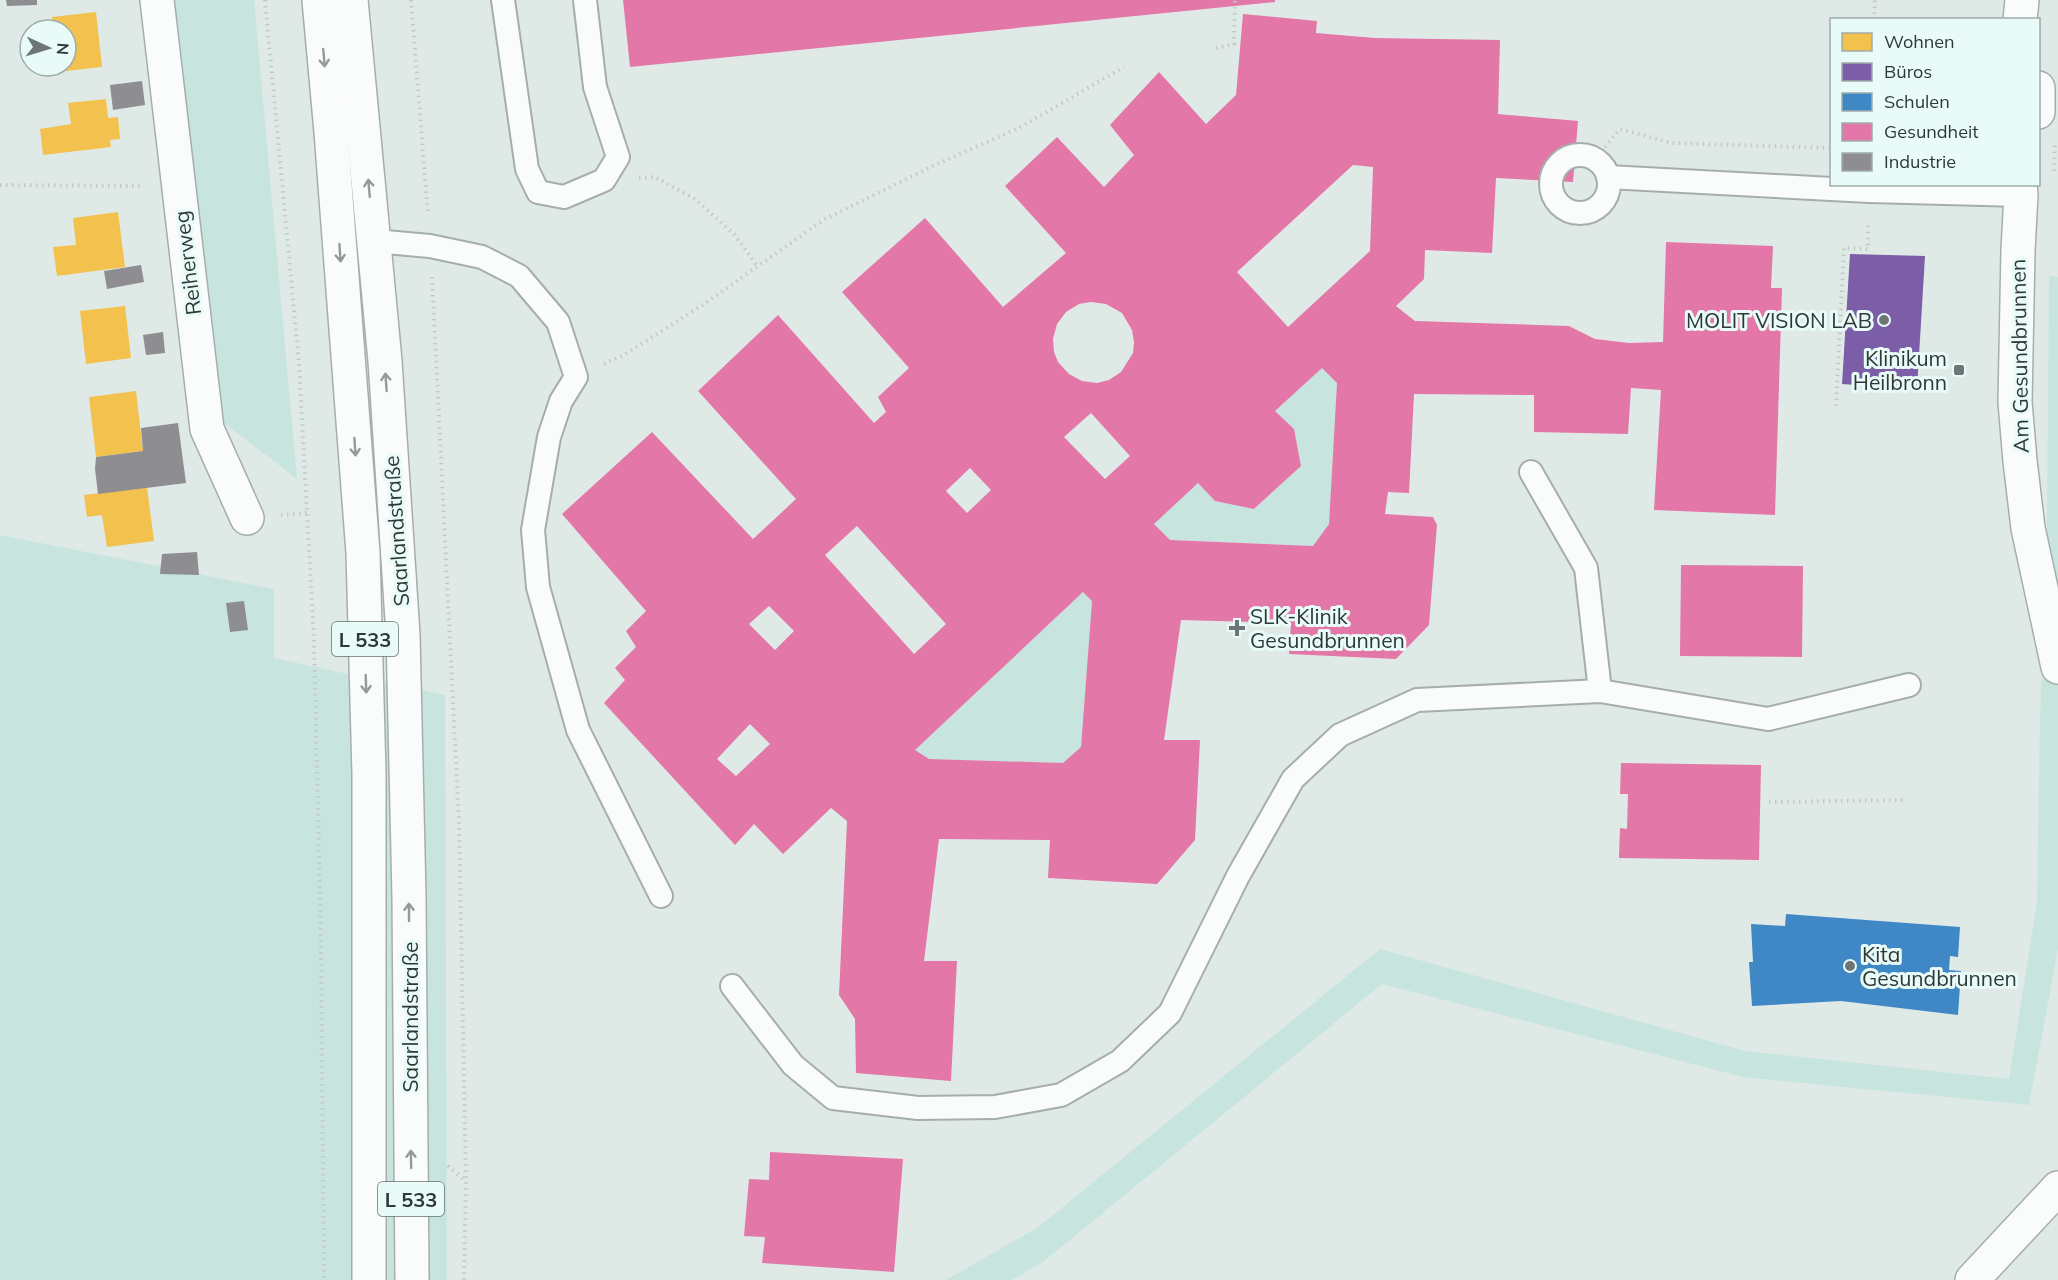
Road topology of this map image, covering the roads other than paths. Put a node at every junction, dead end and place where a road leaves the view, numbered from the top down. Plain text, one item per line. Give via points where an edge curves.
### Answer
1 (157, 0) edge
2 (319, 0) edge
3 (351, 0) edge
4 (503, 0) edge
5 (585, 0) edge
6 (2022, 0) edge
7 (2031, 0) edge
8 (2020, 18) edge
9 (2033, 18) edge
10 (1602, 168) road end
11 (2022, 188) edge
12 (374, 241) junction
13 (1531, 472) dead end
14 (247, 518) dead end
15 (2058, 667) edge
16 (1910, 684) dead end
17 (1600, 691) junction
18 (661, 896) dead end
19 (732, 986) dead end
20 (2058, 1188) edge
21 (369, 1280) edge
22 (412, 1280) edge
23 (1972, 1280) edge

1 - 14 main road, Reiherweg via 207,429
2 -> 21 main road, Saarlandstraße / L 533 via 363,554 369,774
12 -> 3 main road, Saarlandstraße / L 533
4 - 5 lane via 527,169 538,192 564,197 604,180 618,157 595,87
6 - 8 main road
7 - 9 main road
10 - 11 lane via 1869,191
11 - 15 main road, Am Gesundbrunnen via 2016,402 2020,461 2028,528
12 - 18 lane via 430,246 482,257 519,276 558,322 576,377 561,401 549,437 533,530 538,587 578,730
22 -> 12 main road, Saarlandstraße / L 533 via 404,635
13 - 17 lane via 1586,568
16 - 17 lane via 1768,719
17 - 19 lane via 1417,700 1340,735 1293,779 1238,876 1170,1013 1120,1061 1061,1095 995,1107 918,1108 833,1098 793,1065
20 - 23 main road

